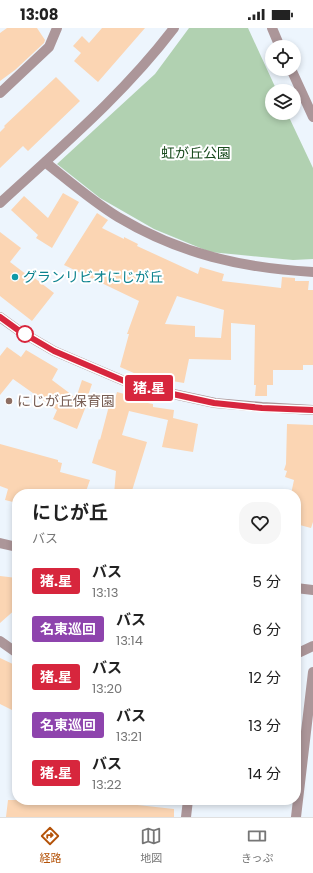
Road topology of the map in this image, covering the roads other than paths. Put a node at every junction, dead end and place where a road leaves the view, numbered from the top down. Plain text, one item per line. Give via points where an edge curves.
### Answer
1 (57, 28) edge
2 (174, 28) edge
3 (272, 28) edge
4 (277, 40) edge
5 (294, 76) edge
6 (0, 93) edge
7 (313, 117) edge
8 (45, 162) junction
9 (0, 202) edge
10 (313, 272) edge
11 (0, 317) edge
12 (313, 410) edge
13 (0, 543) edge
14 (12, 546) edge
15 (301, 589) edge
16 (313, 590) edge
17 (0, 641) edge
18 (313, 646) edge
19 (12, 649) edge
20 (301, 652) edge
21 (313, 672) edge
22 (310, 729) edge
23 (301, 786) edge
24 (187, 805) edge
25 (298, 805) edge
26 (186, 817) edge
27 (296, 817) edge

1 - 6 street via 49,47
2 - 8 street via 109,103
3 - 4 street
5 - 7 street
8 - 9 street
8 - 10 street via 117,216 136,228 171,243 234,263
11 - 12 street via 54,351 136,386 214,403
13 - 14 street
15 - 16 street
17 - 19 street
18 - 20 street
21 - 22 street
22 - 23 street
24 - 26 street
25 - 27 street

